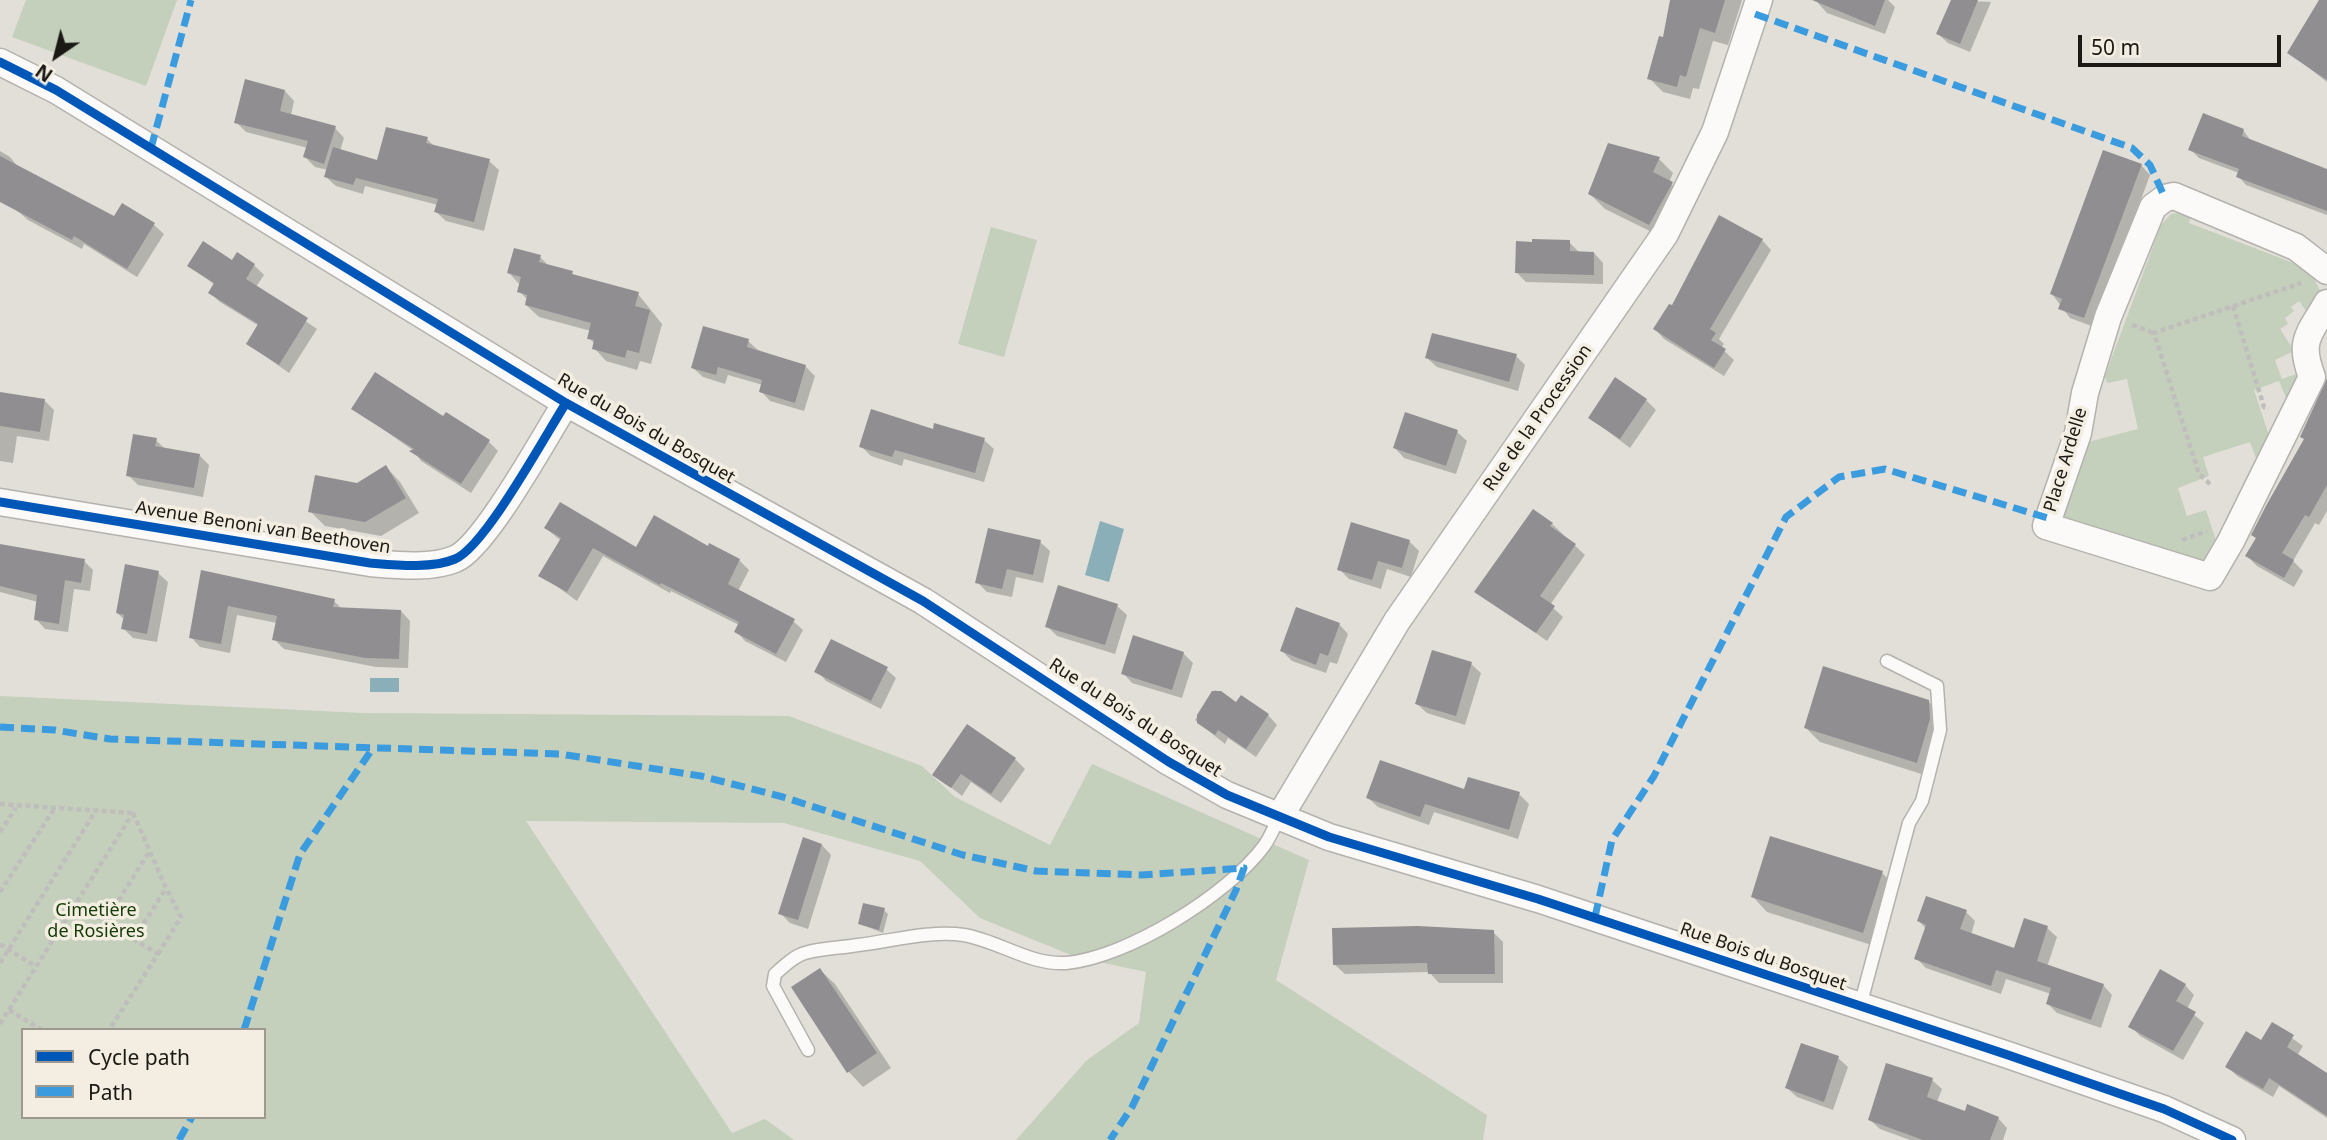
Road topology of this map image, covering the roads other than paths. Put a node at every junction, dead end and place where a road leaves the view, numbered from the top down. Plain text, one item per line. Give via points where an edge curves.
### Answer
1 (1759, 0) edge
2 (0, 62) edge
3 (2318, 275) edge
4 (2327, 303) edge
5 (566, 402) junction
6 (0, 502) edge
7 (1887, 661) dead end
8 (1279, 818) junction
9 (1860, 1006) junction
10 (808, 1050) dead end
11 (2232, 1140) edge

1 - 8 street, Rue de la Procession via 1715,132 1665,234 1397,621
2 - 5 street, Rue du Bois du Bosquet via 56,90
3 - 4 street, Place Ardelle via 2296,247 2174,196 2153,207 2108,317 2078,433 2046,526 2210,577 2312,377 2304,344
5 - 6 street, Avenue Benoni van Beethoven via 481,537 456,559 409,566 370,563
5 - 8 street, Rue du Bois du Bosquet via 923,601 1169,762
7 - 9 lane via 1937,686 1940,730 1922,801 1909,823
8 - 9 street, Rue Bois du Bosquet
8 - 10 lane via 1258,853 1202,904 1101,955 1065,963 1031,960 1000,944 962,935 929,935 804,953 775,974 772,986
9 - 11 street, Rue Bois du Bosquet via 2164,1109

